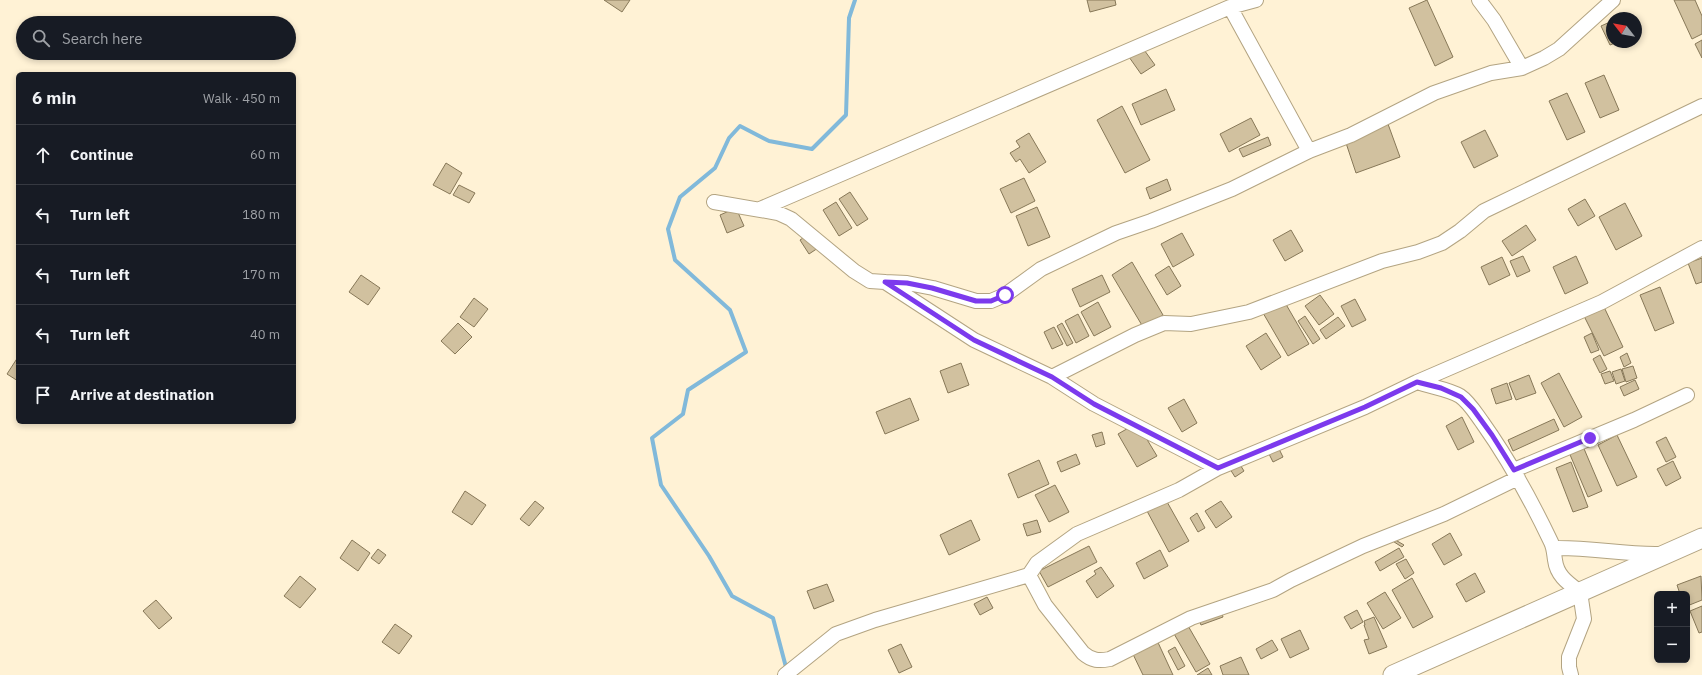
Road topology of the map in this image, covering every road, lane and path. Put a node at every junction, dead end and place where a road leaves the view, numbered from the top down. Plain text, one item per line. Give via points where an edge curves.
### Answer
1 (1256, 0) edge
2 (1479, 0) edge
3 (1613, 0) edge
4 (1230, 7) junction
5 (1522, 68) junction
6 (1702, 106) edge
7 (1309, 151) junction
8 (714, 202) dead end
9 (760, 209) junction
10 (1702, 248) edge
11 (885, 282) junction
12 (1052, 377) junction
13 (1417, 382) junction
14 (1687, 395) dead end
15 (1218, 468) junction
16 (1516, 474) junction
17 (1702, 538) edge
18 (1554, 548) junction
19 (1666, 554) junction
20 (1029, 575) junction
21 (1580, 592) junction
22 (784, 675) edge
23 (1393, 675) edge
24 (1571, 675) edge

1 - 4 street
2 - 5 street
3 - 5 street via 1559,49
4 - 7 street
4 - 9 street
5 - 7 street via 1491,73 1434,93 1351,135
6 - 12 street via 1484,211 1460,232 1442,243 1382,261 1249,312 1191,324 1164,323
7 - 11 street via 1232,189 1116,233 1041,269 1005,295 991,301 976,301 907,283
8 - 9 street
9 - 11 street via 791,219 854,271 870,281
10 - 13 street via 1602,302
11 - 12 street via 974,340
12 - 15 street via 1094,404
13 - 15 street via 1365,407
13 - 16 street via 1441,388 1461,397 1492,435
14 - 16 street
15 - 20 street via 1180,490 1077,534 1037,563
16 - 18 street
16 - 20 street via 1444,514 1363,546 1273,590 1192,618 1110,659 1099,661 1082,654 1045,605
17 - 19 street
18 - 19 street via 1618,551 1639,555
18 - 21 street via 1559,573
19 - 21 street
20 - 22 street via 836,634
21 - 23 street
21 - 24 street via 1584,619 1569,657

